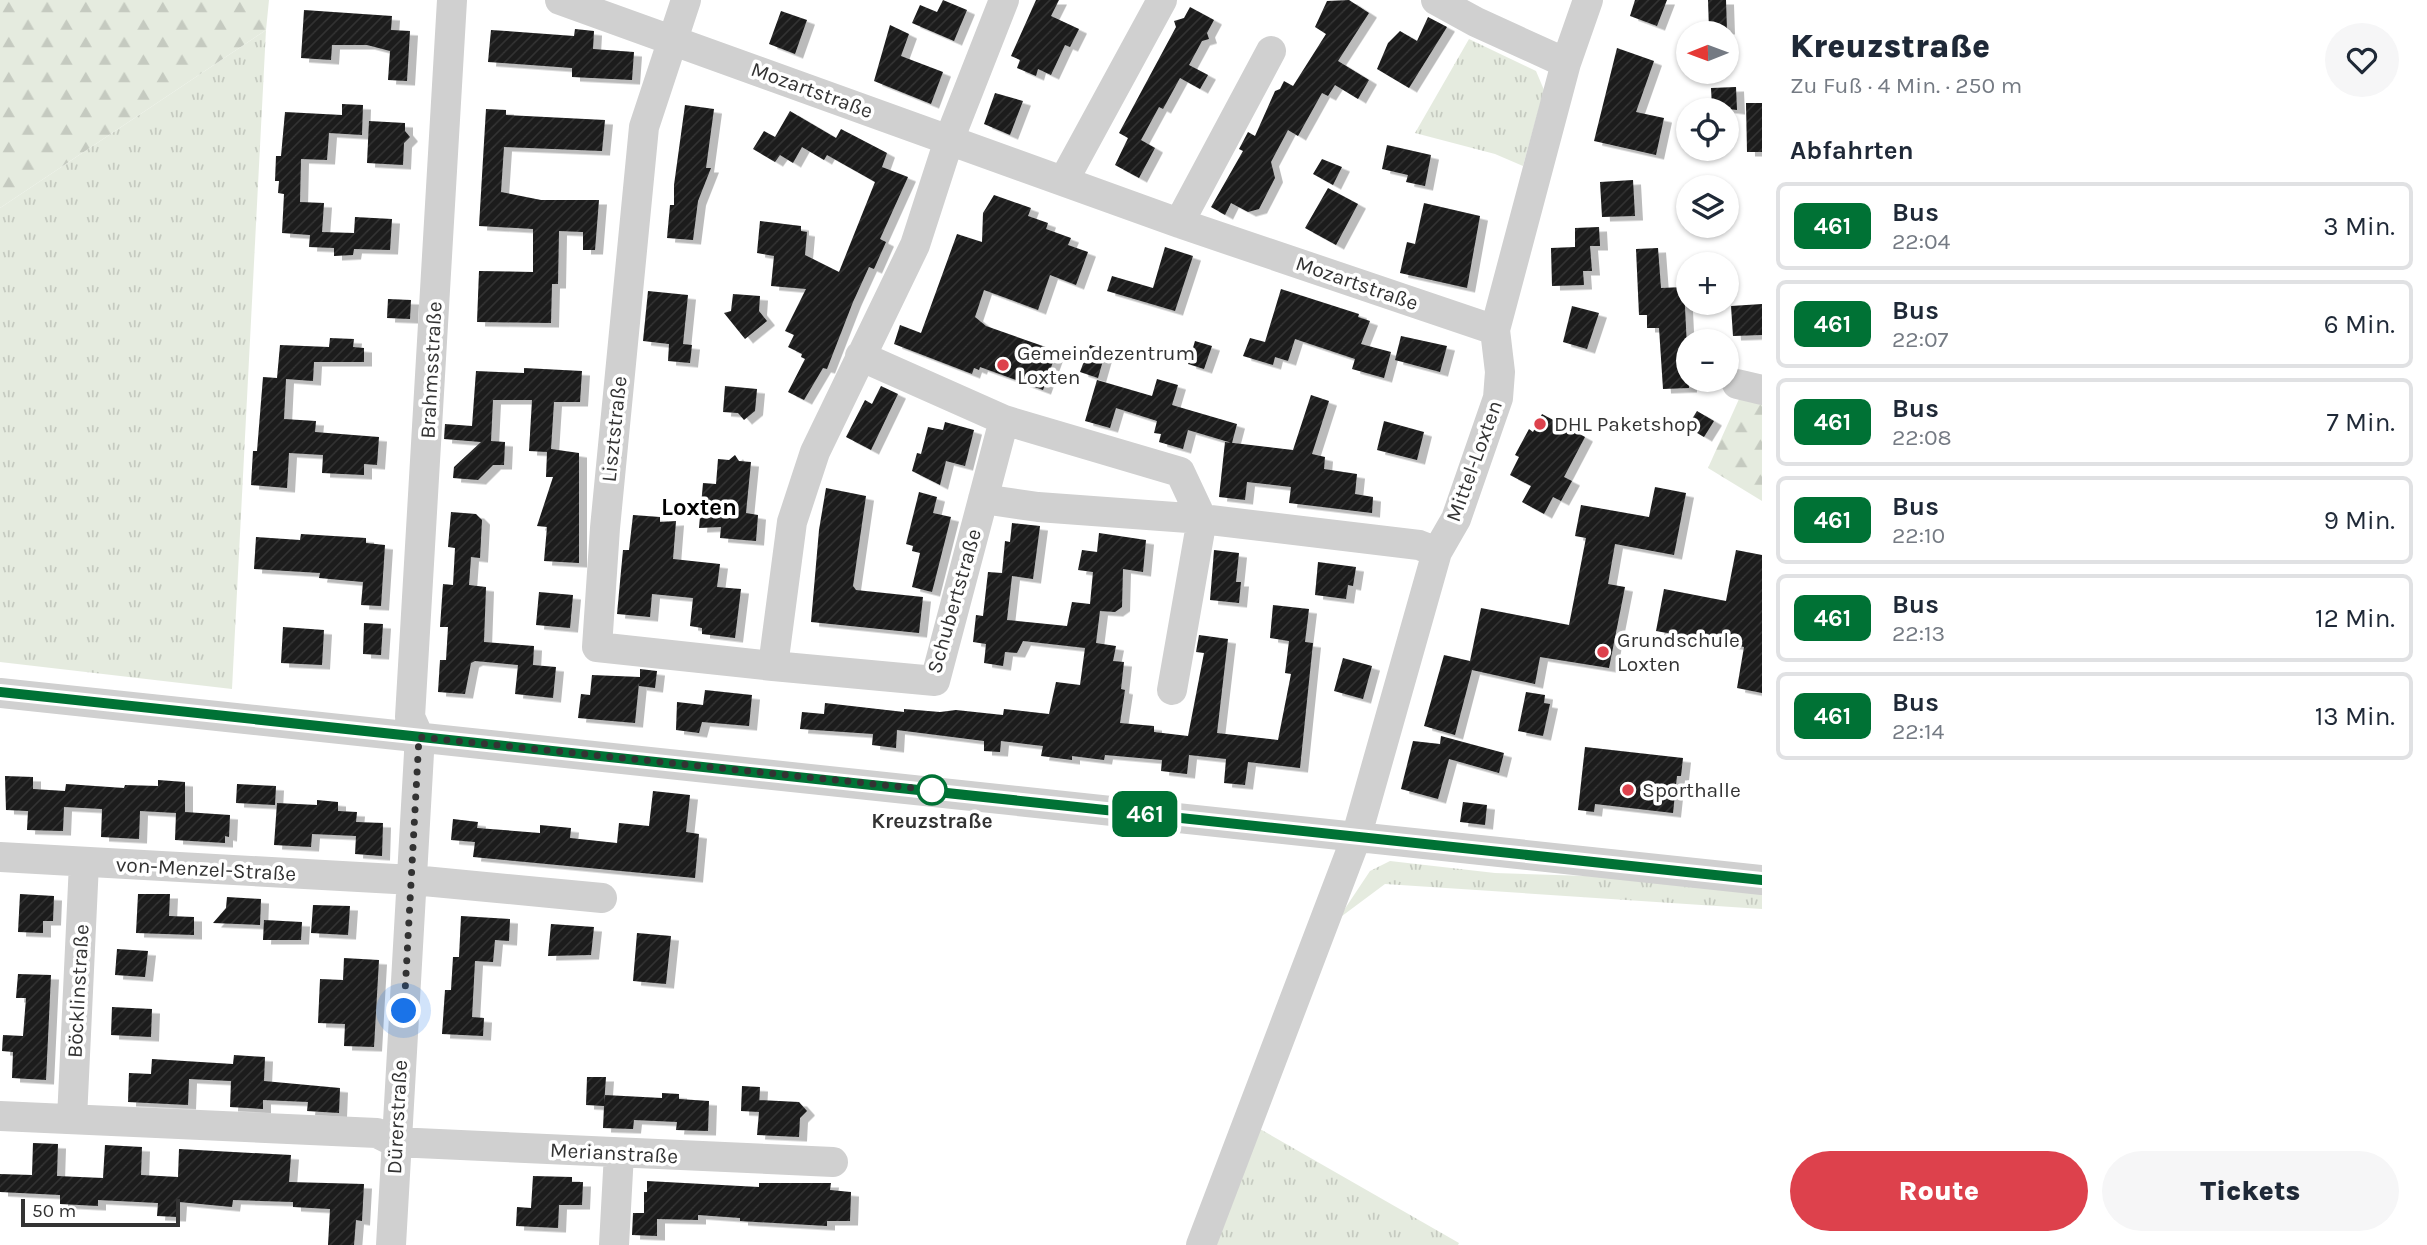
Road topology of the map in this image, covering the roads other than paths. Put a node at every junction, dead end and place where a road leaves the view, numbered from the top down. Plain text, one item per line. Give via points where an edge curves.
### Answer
1 (452, 0) edge
2 (560, 0) edge
3 (686, 0) edge
4 (1004, 0) edge
5 (1162, 0) edge
6 (1436, 0) edge
7 (1588, 0) edge
8 (672, 38) junction
9 (1271, 51) dead end
10 (1566, 63) junction
11 (949, 140) junction
12 (1064, 180) junction
13 (1179, 223) junction
14 (1495, 330) junction
15 (860, 356) junction
16 (1004, 420) junction
17 (984, 499) junction
18 (1202, 519) junction
19 (1437, 552) junction
20 (773, 666) junction
21 (1172, 690) dead end
22 (0, 692) edge
23 (419, 737) junction
24 (1356, 838) junction
25 (0, 857) edge
26 (84, 863) junction
27 (413, 880) junction
28 (1762, 880) edge
29 (602, 898) dead end
30 (0, 1116) edge
31 (72, 1119) junction
32 (395, 1142) junction
33 (619, 1153) junction
34 (833, 1162) dead end
35 (391, 1245) edge
36 (614, 1245) edge
37 (1200, 1245) edge

1 - 23 street, Brahmsstraße via 410,717
2 - 8 street, Mozartstraße
3 - 8 street
4 - 11 street
5 - 12 street
6 - 10 street
7 - 10 street, Mittel-Loxten
8 - 11 street, Mozartstraße
8 - 20 street, Lisztstraße via 644,127 604,528 597,647
9 - 13 street
10 - 14 street, Mittel-Loxten
11 - 12 street, Mozartstraße
11 - 15 street via 915,245
12 - 13 street, Mozartstraße
13 - 14 street, Mozartstraße
14 - 19 street, Mittel-Loxten via 1498,398 1456,519
15 - 16 street
15 - 20 street via 815,452 792,522
16 - 17 street, Schubertstraße
16 - 18 street via 1180,472
17 - 18 street
17 - 20 street, Schubertstraße via 934,681
18 - 19 street via 1419,545
18 - 21 street
19 - 24 street, Mittel-Loxten
22 - 23 street
23 - 24 street
23 - 27 street, Dürerstraße
24 - 28 street
24 - 37 street
25 - 26 street, von-Menzel-Straße
26 - 27 street, von-Menzel-Straße
26 - 31 street, Böcklinstraße
27 - 29 street, von-Menzel-Straße
27 - 32 street, Dürerstraße
30 - 31 street
31 - 32 street via 377,1133
32 - 33 street, Merianstraße
32 - 35 street, Dürerstraße
33 - 34 street, Merianstraße
33 - 36 street

